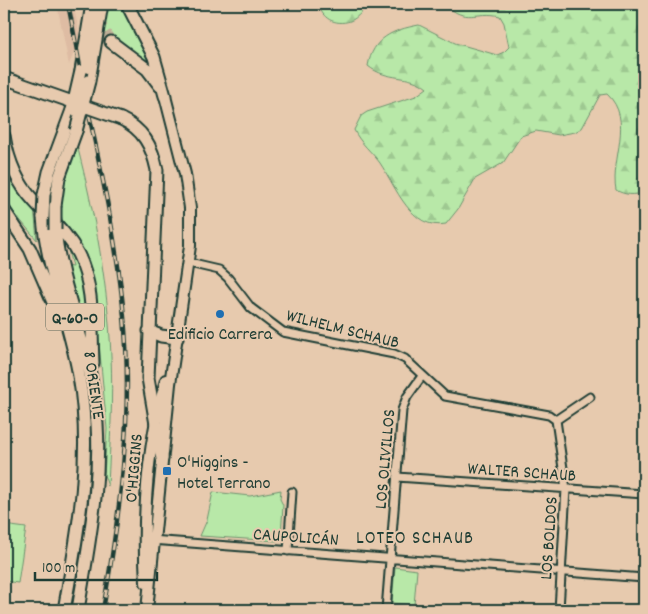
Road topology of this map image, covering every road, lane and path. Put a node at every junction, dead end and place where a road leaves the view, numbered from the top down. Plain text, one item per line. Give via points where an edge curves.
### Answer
1 (92, 4) edge
2 (102, 4) edge
3 (127, 4) edge
4 (111, 42) tunnel mouth
5 (153, 54) junction
6 (136, 62) junction
7 (4, 78) edge
8 (165, 96) junction
9 (4, 136) edge
10 (4, 210) edge
11 (189, 263) junction
12 (149, 331) junction
13 (178, 338) junction
14 (74, 353) junction
15 (422, 376) junction
16 (590, 397) dead end
17 (96, 404) junction
18 (556, 420) junction
19 (154, 422) junction
20 (162, 459) junction
21 (397, 477) junction
22 (566, 489) junction
23 (292, 492) dead end
24 (644, 494) edge
25 (149, 540) junction
26 (288, 551) junction
27 (390, 559) junction
28 (561, 572) junction
29 (644, 578) edge
30 (147, 607) edge
31 (64, 610) edge
32 (78, 610) edge
33 (386, 610) edge
34 (558, 610) edge

1 - 14 main road, 8 ORIENTE / Q-60-O, bridge via 82,71 44,195 47,245
2 - 17 main road, 8 ORIENTE / Q-60-O, bridge via 89,81 59,178 55,206 61,266
3 - 5 main road
4 - 6 main road
5 - 6 main road
5 - 8 main road
6 - 8 main road via 151,73
7 - 12 main road, bridge via 121,119 144,135 157,170
8 - 11 main road, O'HIGGINS via 182,155 188,191
9 - 17 main road via 10,162 22,186 64,231 84,268 91,300
10 - 14 main road via 36,260
11 - 13 main road, O'HIGGINS
11 - 15 street, WILHELM SCHAUB via 219,270 251,308 283,332 394,354 406,359
12 - 13 main road
12 - 19 main road via 148,386
13 - 19 main road, O'HIGGINS
13 - 20 main road, O'HIGGINS
14 - 31 main road, 8 ORIENTE / Q-60-O via 83,413 84,472 77,540
15 - 18 street, WILHELM SCHAUB via 450,398 549,415
15 - 21 street, LOS OLIVILLOS via 403,406
16 - 18 street
17 - 32 main road, 8 ORIENTE / Q-60-O via 94,511
18 - 22 street, LOS BOLDOS
19 - 20 main road
19 - 25 main road, O'HIGGINS via 148,463
20 - 25 main road, O'HIGGINS
21 - 22 street, WALTER SCHAUB
21 - 27 street, LOS OLIVILLOS
22 - 24 street, WALTER SCHAUB
22 - 28 street, LOS BOLDOS
23 - 26 street
25 - 26 street, CAUPOLICÁN
25 - 30 main road, O'HIGGINS
26 - 27 street, CAUPOLICÁN
27 - 28 street, CAUPOLICÁN
27 - 33 street, LOS OLIVILLOS
28 - 29 street, CAUPOLICÁN
28 - 34 street, LOS BOLDOS

